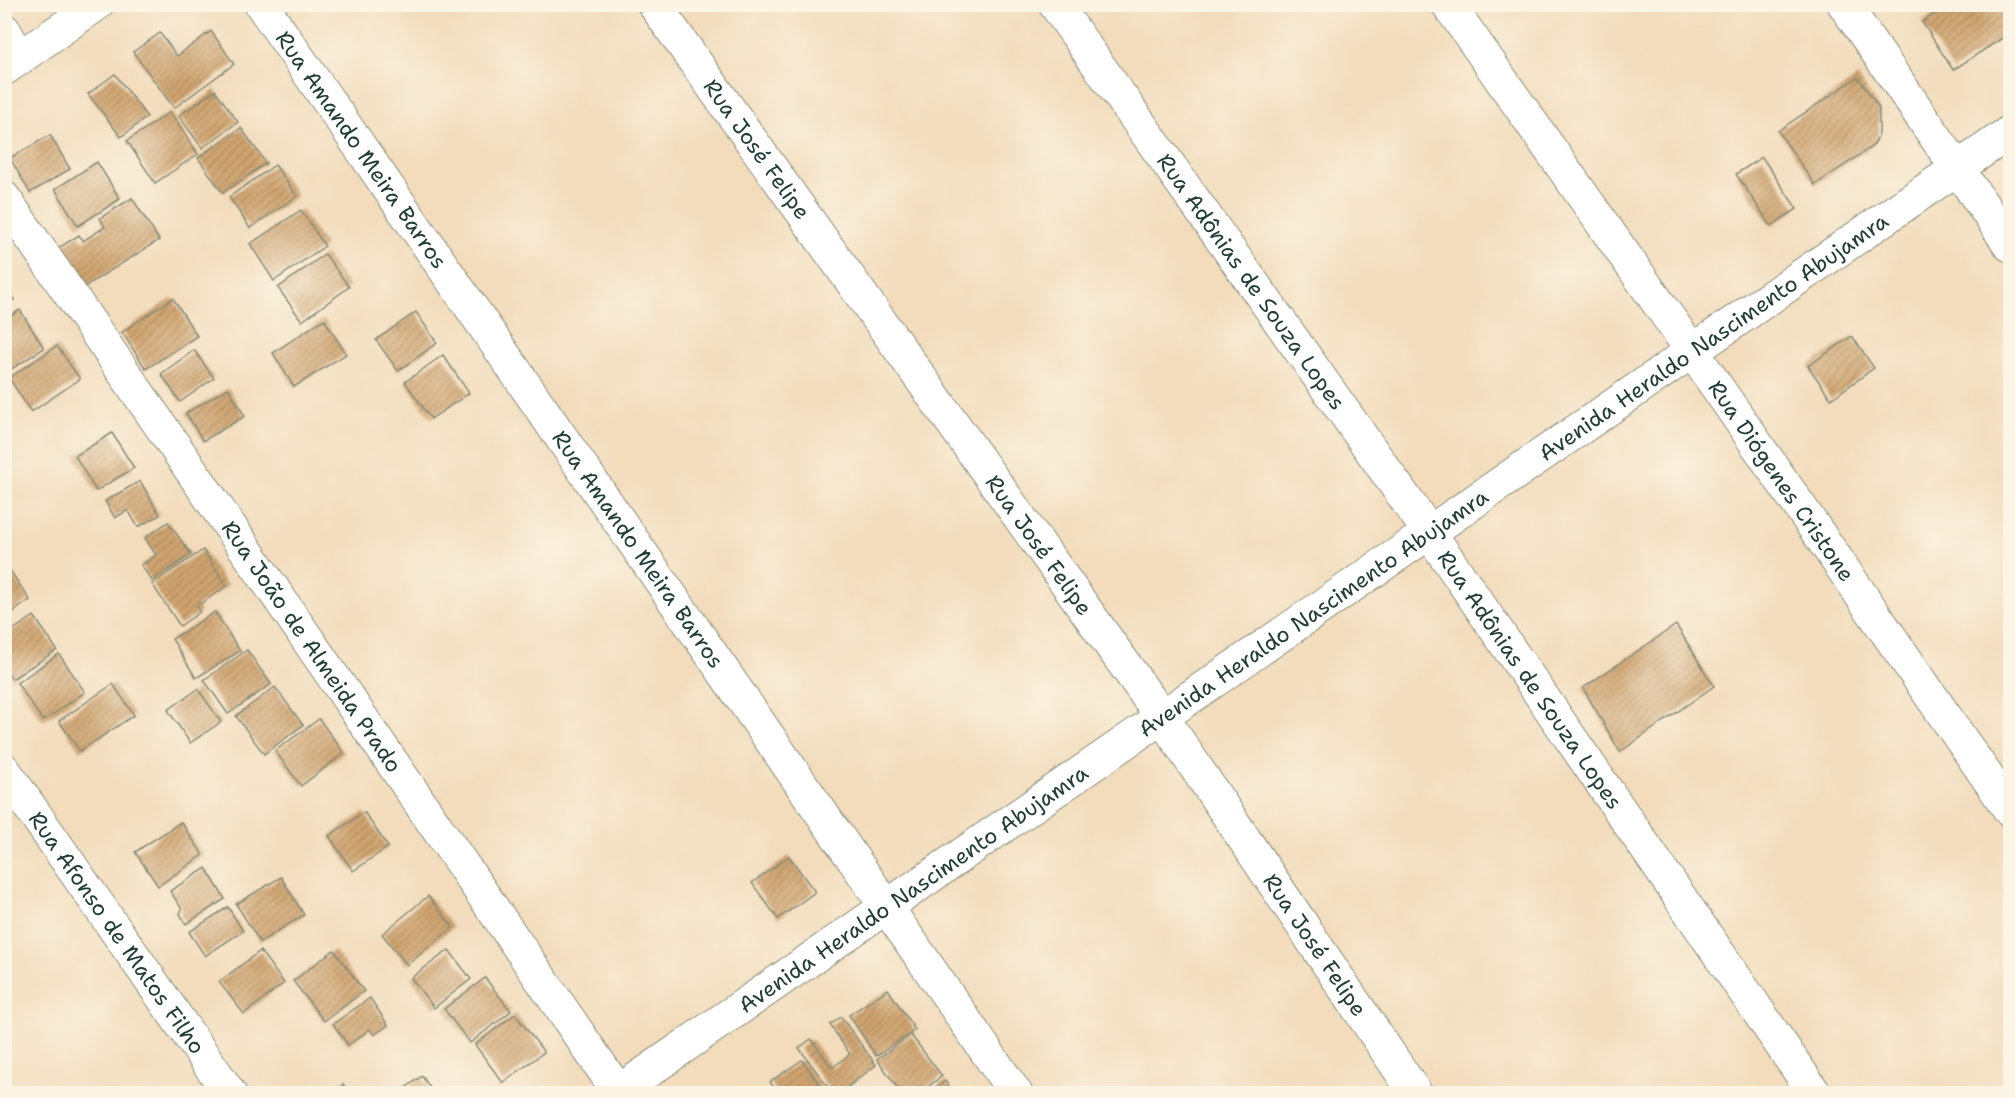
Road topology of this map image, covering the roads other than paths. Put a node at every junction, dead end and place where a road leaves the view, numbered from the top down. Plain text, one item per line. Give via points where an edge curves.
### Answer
1 (97, 4) edge
2 (261, 4) edge
3 (654, 4) edge
4 (1055, 4) edge
5 (1448, 4) edge
6 (1844, 4) edge
7 (10, 52) edge
8 (2010, 132) edge
9 (1958, 169) junction
10 (4, 198) edge
11 (2010, 244) edge
12 (1692, 351) junction
13 (1429, 532) junction
14 (1162, 717) junction
15 (4, 770) edge
16 (2010, 810) edge
17 (887, 906) junction
18 (618, 1093) edge
19 (230, 1094) edge
20 (1016, 1094) edge
21 (1416, 1094) edge
22 (1815, 1094) edge

1 - 7 street
2 - 17 street, Rua Amando Meira Barros
3 - 14 street, Rua José Felipe
4 - 13 street, Rua Adônias de Souza Lopes
5 - 12 street, Rua Diógenes Cristone
6 - 9 street
8 - 9 street, Avenida Heraldo Nascimento Abujamra
9 - 11 street
9 - 12 street, Avenida Heraldo Nascimento Abujamra
10 - 18 street, Rua João de Almeida Prado
12 - 13 street, Avenida Heraldo Nascimento Abujamra
12 - 16 street, Rua Diógenes Cristone
13 - 14 street, Avenida Heraldo Nascimento Abujamra
13 - 22 street, Rua Adônias de Souza Lopes
14 - 17 street, Avenida Heraldo Nascimento Abujamra
14 - 21 street, Rua José Felipe
15 - 19 street, Rua Afonso de Matos Filho
17 - 18 street, Avenida Heraldo Nascimento Abujamra
17 - 20 street, Rua Amando Meira Barros

